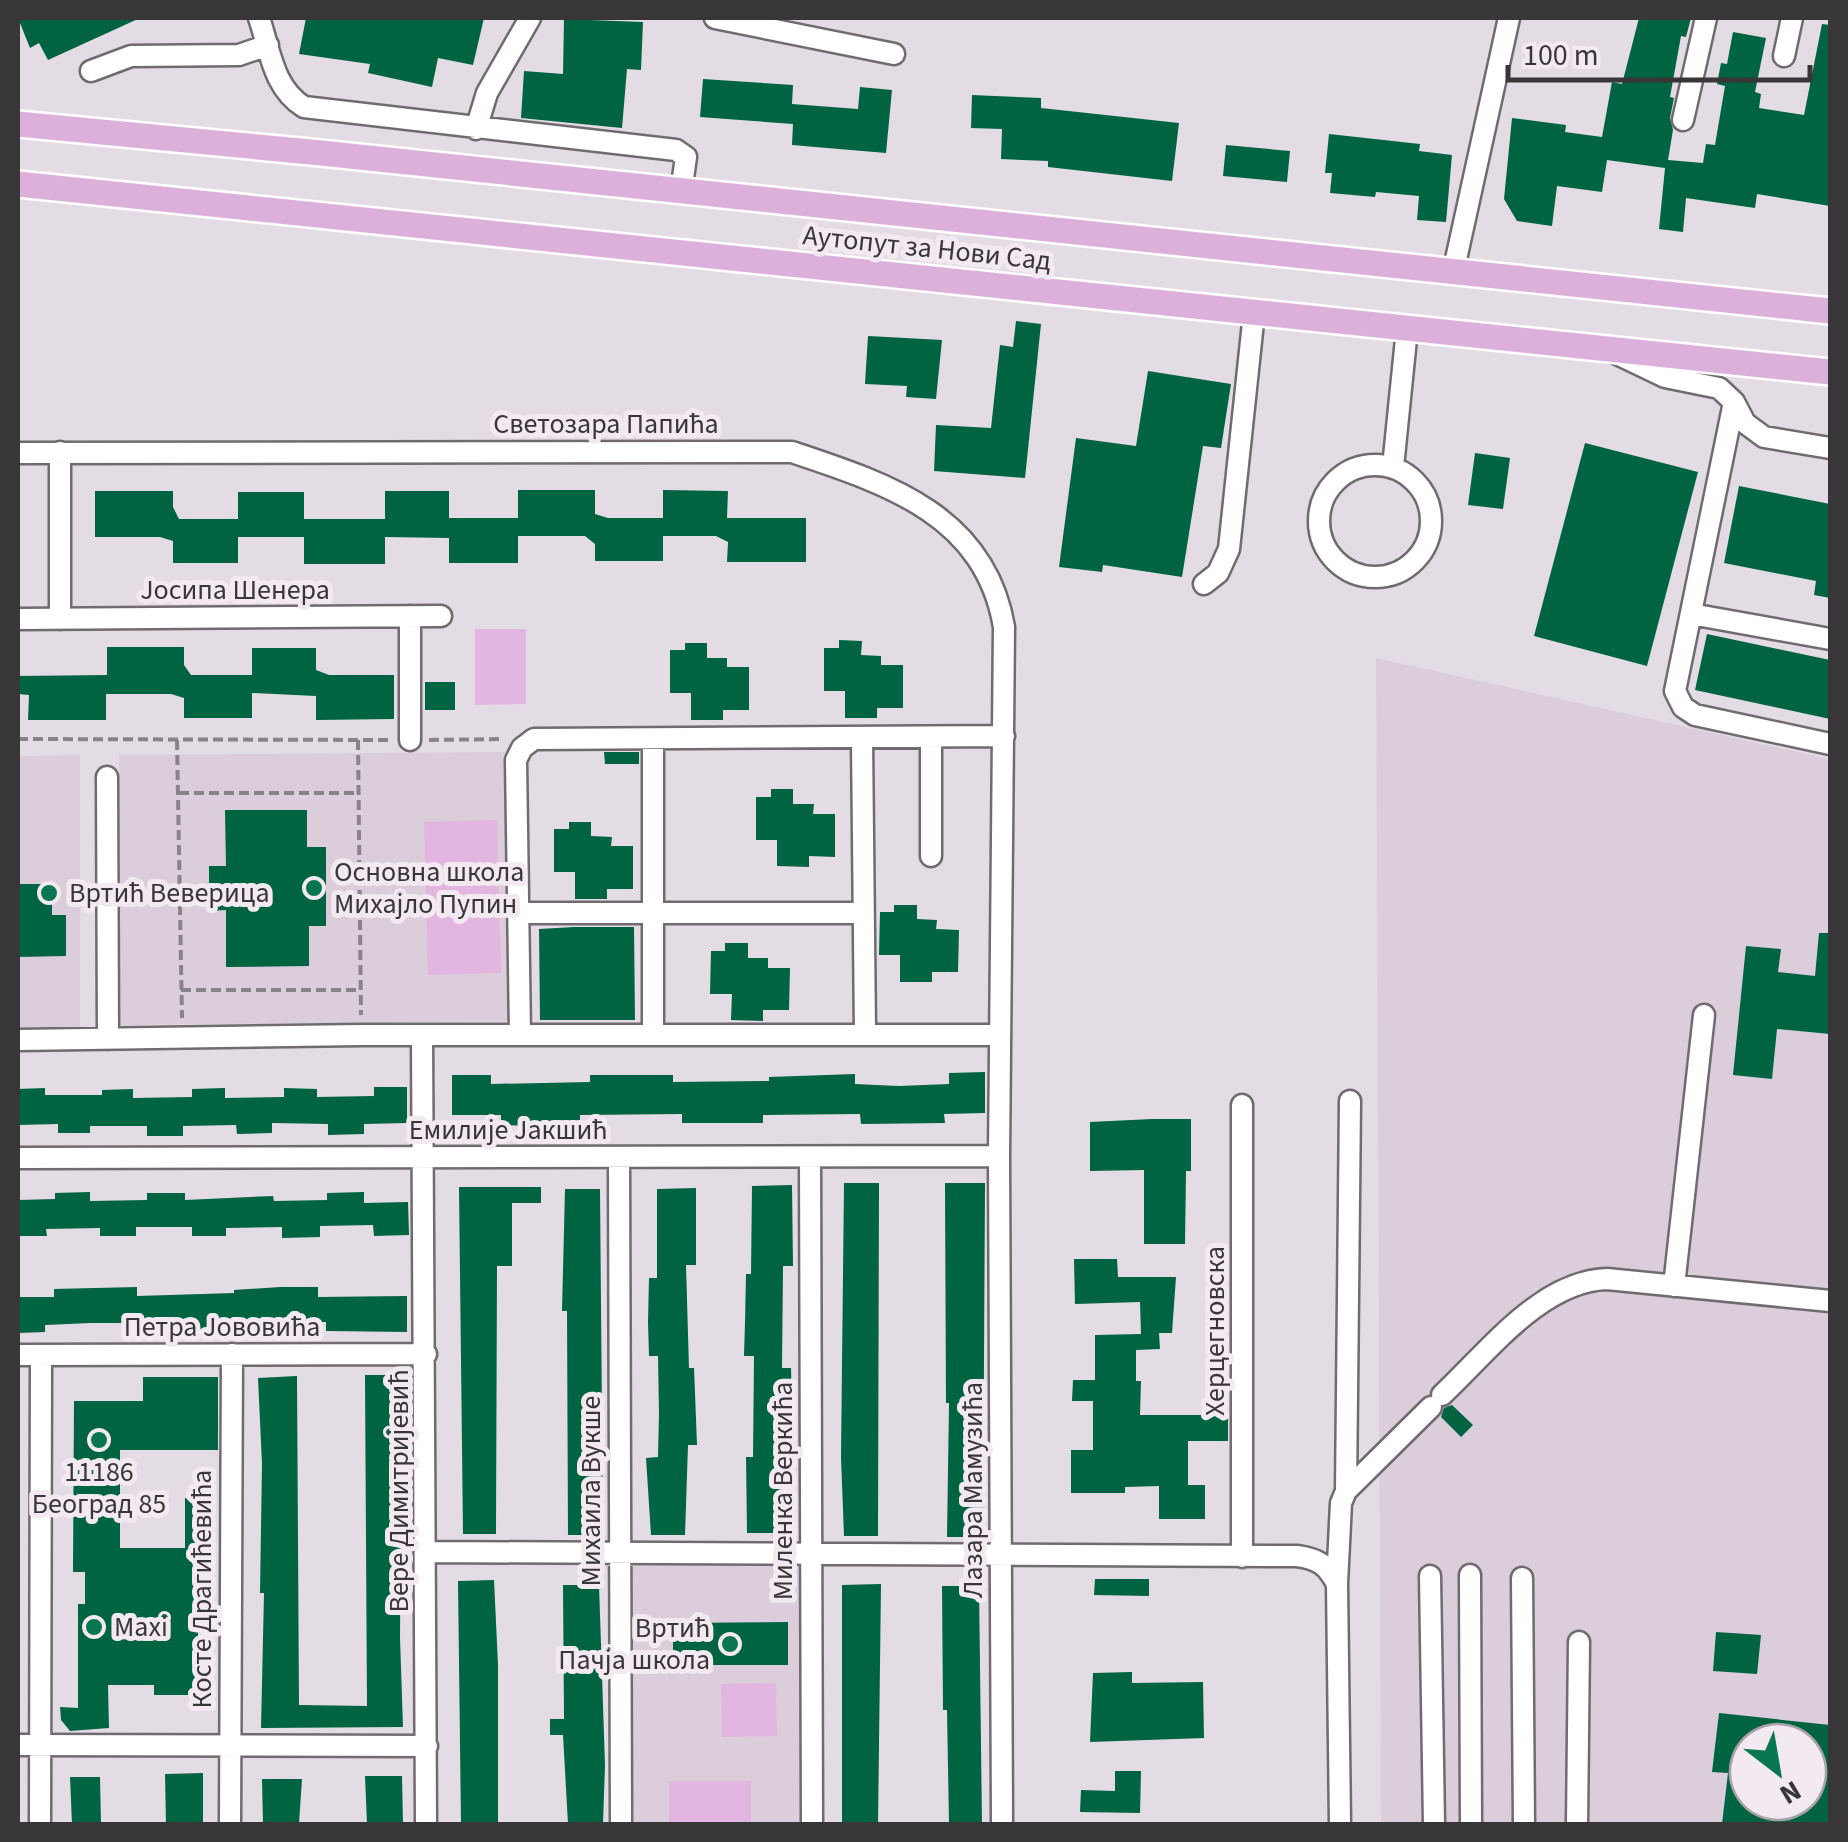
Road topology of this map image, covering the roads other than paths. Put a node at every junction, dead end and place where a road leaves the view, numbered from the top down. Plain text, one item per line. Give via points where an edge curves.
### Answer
1 (259, 18) edge
2 (530, 18) edge
3 (715, 18) edge
4 (1509, 18) edge
5 (1706, 18) edge
6 (1792, 18) edge
7 (268, 45) junction
8 (894, 54) dead end
9 (1784, 56) dead end
10 (91, 71) dead end
11 (1684, 120) dead end
12 (18, 124) edge
13 (476, 129) junction
14 (18, 184) edge
15 (682, 192) junction
16 (1453, 273) junction
17 (1830, 312) edge
18 (1254, 313) junction
19 (1406, 329) junction
20 (1610, 351) junction
21 (1830, 372) edge
22 (1734, 402) junction
23 (1830, 448) edge
24 (60, 452) junction
25 (18, 453) edge
26 (1393, 468) junction
27 (1204, 584) dead end
28 (1691, 614) junction
29 (410, 616) junction
30 (441, 616) dead end
31 (18, 619) edge
32 (60, 619) junction
33 (1830, 640) edge
34 (1004, 736) junction
35 (862, 738) junction
36 (932, 738) junction
37 (653, 739) junction
38 (410, 740) road end
39 (1830, 744) edge
40 (107, 777) dead end
41 (931, 856) dead end
42 (654, 912) junction
43 (518, 913) junction
44 (863, 913) junction
45 (1704, 1016) dead end
46 (653, 1034) junction
47 (865, 1034) junction
48 (1000, 1034) junction
49 (422, 1035) junction
50 (520, 1035) junction
51 (108, 1038) junction
52 (18, 1040) edge
53 (1350, 1101) dead end
54 (1242, 1105) dead end
55 (999, 1156) junction
56 (18, 1158) edge
57 (422, 1158) junction
58 (618, 1158) junction
59 (810, 1158) junction
60 (1674, 1286) junction
61 (1830, 1301) edge
62 (232, 1354) junction
63 (426, 1354) junction
64 (41, 1355) junction
65 (18, 1356) edge
66 (1346, 1491) junction
67 (426, 1552) junction
68 (619, 1554) junction
69 (810, 1554) junction
70 (1000, 1556) junction
71 (1242, 1558) junction
72 (1470, 1575) dead end
73 (1430, 1576) dead end
74 (1522, 1578) dead end
75 (1337, 1584) junction
76 (1579, 1642) dead end
77 (229, 1744) junction
78 (18, 1745) edge
79 (40, 1745) junction
80 (427, 1746) junction
81 (40, 1824) edge
82 (230, 1824) edge
83 (426, 1824) edge
84 (621, 1824) edge
85 (812, 1824) edge
86 (1002, 1824) edge
87 (1340, 1824) edge
88 (1434, 1824) edge
89 (1471, 1824) edge
90 (1524, 1824) edge
91 (1577, 1824) edge

1 - 7 street
2 - 13 street via 487,92
3 - 8 street
4 - 16 street
5 - 11 street
6 - 9 street
7 - 10 street via 239,54 131,56
7 - 13 street via 278,79 304,107
12 - 15 main road, Аутопут за Нови Сад
13 - 15 street via 676,150 686,157
14 - 18 main road, Аутопут за Нови Сад
15 - 16 main road, Аутопут за Нови Сад
16 - 17 main road, Аутопут за Нови Сад
18 - 19 main road, Аутопут за Нови Сад
18 - 27 street via 1229,548 1218,574
19 - 20 main road, Аутопут за Нови Сад
19 - 26 street
20 - 21 main road, Аутопут за Нови Сад
20 - 22 street via 1664,377 1719,388
22 - 23 street via 1745,423 1764,437
22 - 28 street
24 - 25 street, Светозара Папића
24 - 32 street
24 - 34 street, Светозара Папића via 792,452 912,502 974,550 994,588 1004,628
26 - 26 street via 1414,480 1428,502 1432,526 1424,550 1406,568 1382,577 1357,575 1336,562 1322,541 1319,516 1326,492 1344,474 1368,465
28 - 33 street
28 - 39 street via 1675,692 1683,708
29 - 30 street, Јосипа Шенера
29 - 32 street, Јосипа Шенера
29 - 38 street
31 - 32 street, Јосипа Шенера
34 - 36 street
34 - 48 street, Светозара Папића
35 - 36 street
35 - 37 street
35 - 44 street
36 - 41 street
37 - 42 street
37 - 43 street via 534,739 522,748 516,760
40 - 51 street
42 - 43 street
42 - 44 street
42 - 46 street
43 - 50 street
44 - 47 street
45 - 60 street
46 - 47 street
46 - 50 street
47 - 48 street
48 - 55 street, Светозара Папића
49 - 50 street
49 - 51 street
49 - 57 street, Вере Димитријевић
51 - 52 street
53 - 66 street
54 - 71 street, Херцегновска
55 - 59 street, Емилије Јакшић
55 - 70 street, Лазара Мамузића
56 - 57 street, Емилије Јакшић
57 - 58 street, Емилије Јакшић
57 - 63 street, Вере Димитријевић
58 - 59 street, Емилије Јакшић
58 - 68 street, Михаила Вукше
59 - 69 street, Миленка Веркића
60 - 61 street
60 - 66 street via 1595,1280 1540,1302
62 - 63 street, Петра Јововића
62 - 64 street, Петра Јововића
62 - 77 street, Косте Драгићевића
63 - 67 street, Вере Димитријевић
64 - 65 street, Петра Јововића
64 - 79 street
66 - 75 street
67 - 68 street
67 - 80 street, Вере Димитријевић
68 - 69 street
68 - 84 street, Михаила Вукше
69 - 70 street
69 - 85 street, Миленка Веркића
70 - 71 street
70 - 86 street, Лазара Мамузића
71 - 75 street via 1312,1558
72 - 89 street
73 - 88 street
74 - 90 street
75 - 87 street
76 - 91 street
77 - 79 street
77 - 80 street
77 - 82 street, Косте Драгићевића
78 - 79 street
79 - 81 street
80 - 83 street, Вере Димитријевић

